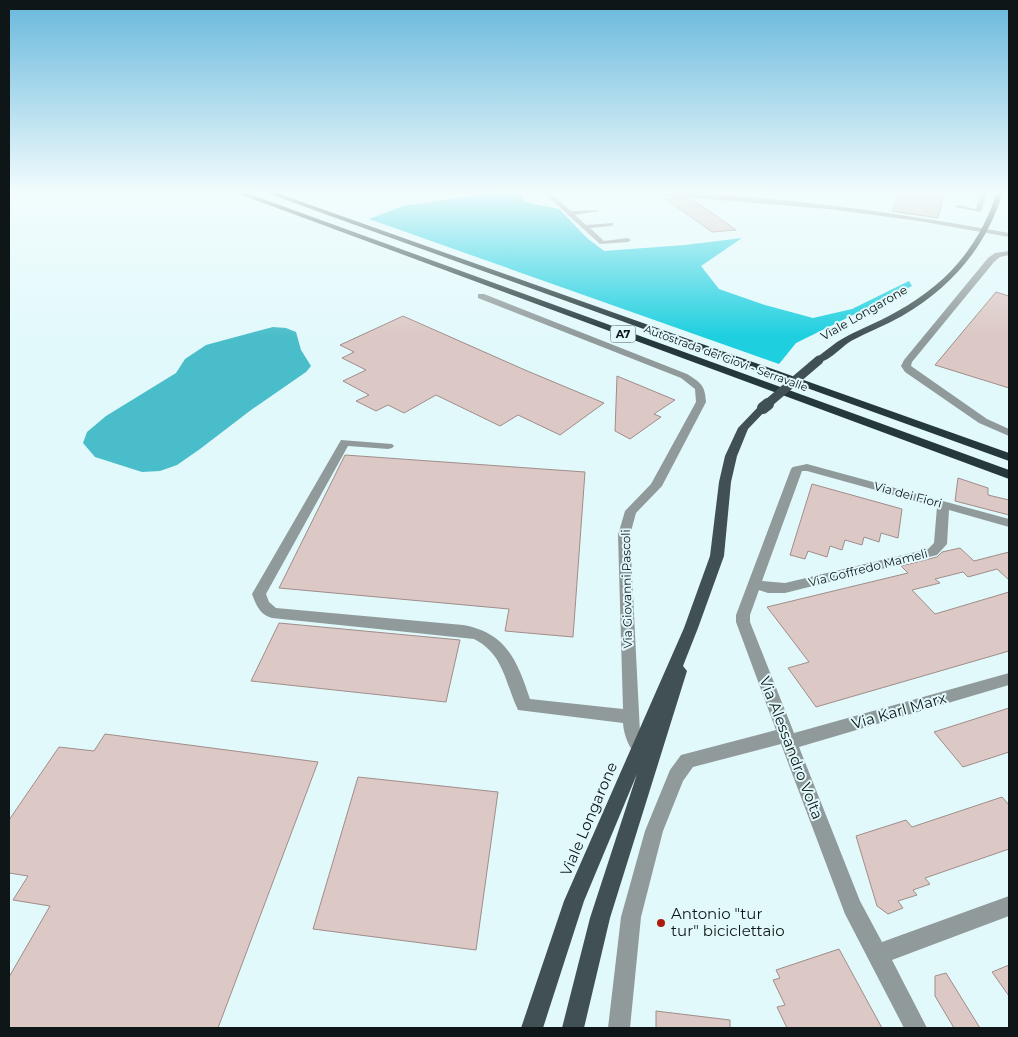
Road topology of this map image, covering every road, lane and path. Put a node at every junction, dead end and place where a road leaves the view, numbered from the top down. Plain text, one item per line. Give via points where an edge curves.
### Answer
1 (370, 240) edge
2 (403, 240) edge
3 (599, 240) edge
4 (625, 240) edge
5 (981, 240) edge
6 (1009, 253) edge
7 (482, 296) dead end
8 (1009, 433) edge
9 (388, 446) dead end
10 (1009, 457) edge
11 (807, 467) joint
12 (1009, 475) edge
13 (944, 505) junction
14 (1009, 523) edge
15 (754, 584) junction
16 (1009, 679) edge
17 (631, 717) junction
18 (788, 738) junction
19 (646, 753) junction
20 (1009, 906) edge
21 (877, 955) junction
22 (532, 1028) edge
23 (573, 1028) edge
24 (619, 1028) edge
25 (916, 1028) edge

1 - 12 highway, Autostrada dei Giovi - Serravalle / A7
2 - 10 highway, Autostrada dei Giovi - Serravalle / A7
3 - 4 street via 602,243
5 - 19 main road, Viale Longarone, bridge via 965,261 924,299 840,344 743,428 731,456 725,482 717,556 691,628 672,696
6 - 8 street via 991,260 906,366 983,421
7 - 17 street, Via Giovanni Pascoli via 684,376 700,389 701,402 656,486 631,511 626,523 624,545
9 - 17 street via 345,442 259,594 263,604 272,613 463,631 483,636 502,652 524,705
11 - 13 street, Via dei Fiori
11 - 15 street, Via Alessandro Volta via 797,469
13 - 14 street, Via dei Fiori
13 - 15 street, Via Goffredo Mameli via 940,544 932,552 785,588
15 - 18 street, Via Alessandro Volta via 743,622
16 - 18 street, Via Karl Marx
17 - 19 street, Via Giovanni Pascoli via 632,735
18 - 21 street, Via Alessandro Volta via 852,907
18 - 24 street via 686,761 676,776 654,831 631,917
19 - 22 main road, Viale Longarone via 574,901
19 - 23 main road, Viale Longarone
20 - 21 street
21 - 25 street, Via Alessandro Volta

